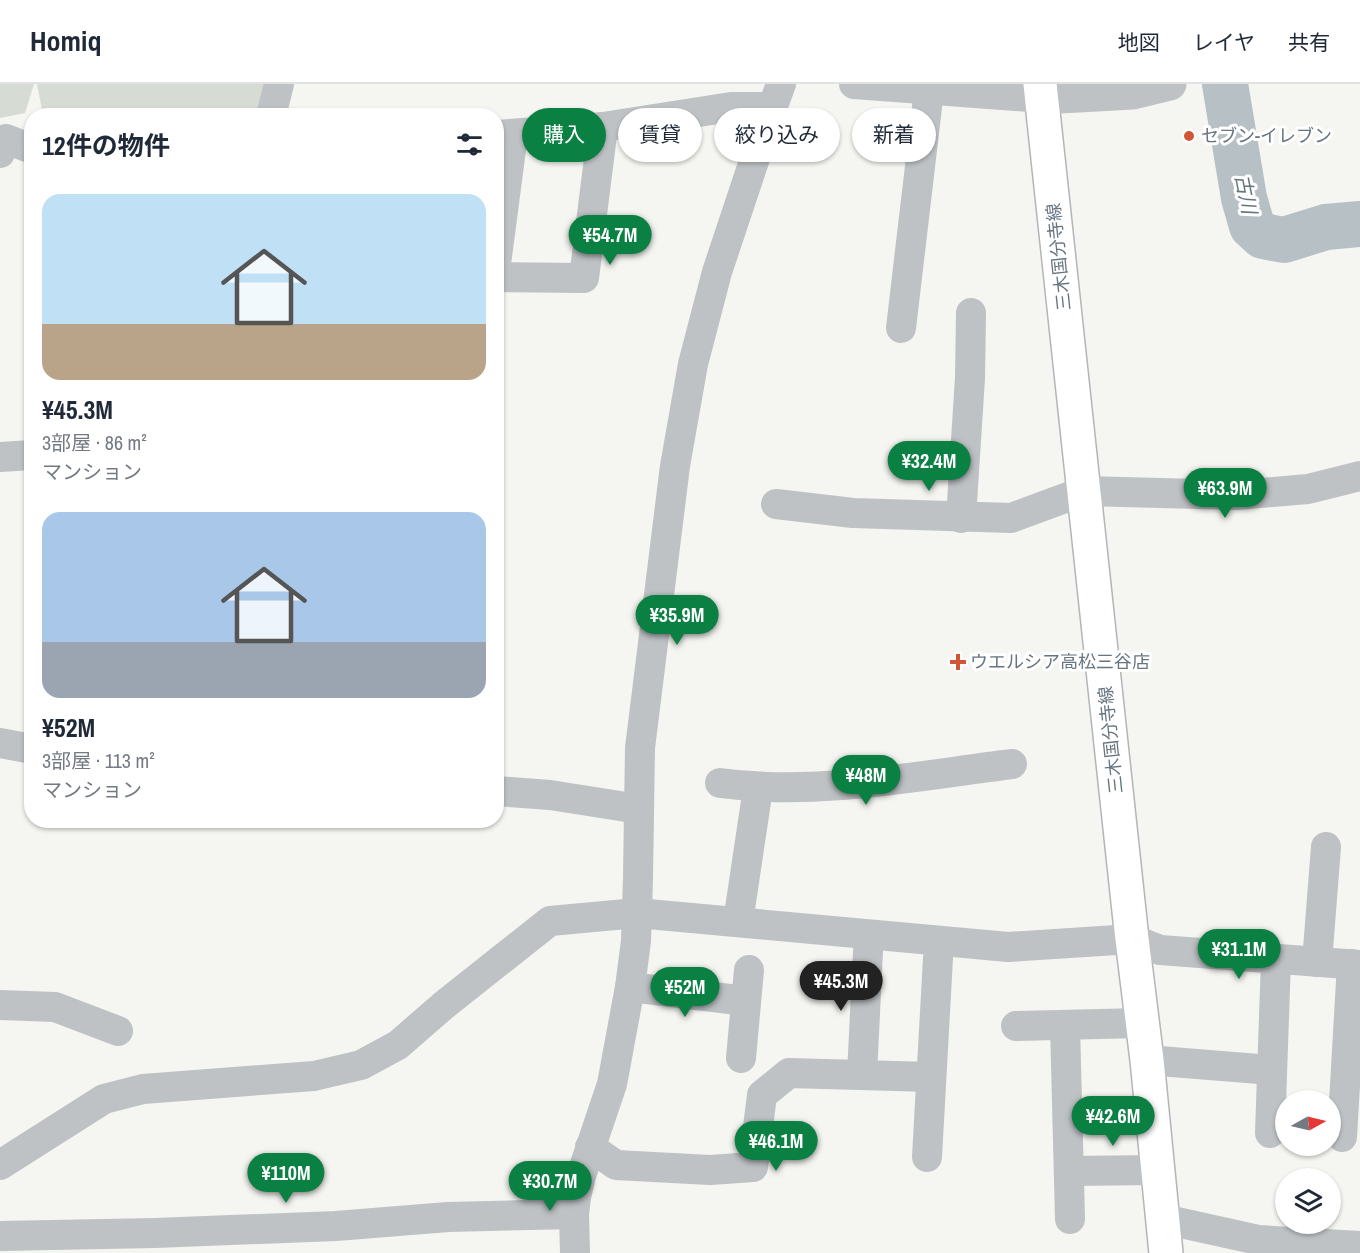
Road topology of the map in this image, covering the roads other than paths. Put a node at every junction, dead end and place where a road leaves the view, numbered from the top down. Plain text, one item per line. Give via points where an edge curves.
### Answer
1 (279, 84) edge
2 (854, 84) edge
3 (1170, 84) edge
4 (929, 90) junction
5 (1041, 91) edge
6 (777, 95) edge
7 (273, 108) edge
8 (606, 127) edge
9 (522, 134) edge
10 (505, 135) edge
11 (599, 162) edge
12 (504, 277) edge
13 (971, 313) dead end
14 (901, 328) dead end
15 (24, 456) edge
16 (0, 458) edge
17 (1360, 477) edge
18 (1084, 491) junction
19 (776, 504) dead end
20 (961, 518) junction
21 (0, 743) edge
22 (24, 748) edge
23 (1012, 764) dead end
24 (720, 783) dead end
25 (758, 788) junction
26 (504, 792) edge
27 (639, 809) junction
28 (1326, 847) dead end
29 (637, 913) junction
30 (738, 922) junction
31 (1132, 939) junction
32 (868, 951) dead end
33 (938, 958) dead end
34 (1276, 959) junction
35 (1317, 962) junction
36 (1356, 965) edge
37 (749, 970) dead end
38 (630, 987) junction
39 (746, 1001) junction
40 (0, 1005) edge
41 (1142, 1023) junction
42 (1065, 1025) junction
43 (1016, 1026) dead end
44 (118, 1031) dead end
45 (741, 1059) dead end
46 (1147, 1060) junction
47 (1272, 1070) junction
48 (862, 1075) junction
49 (931, 1077) junction
50 (1270, 1133) dead end
51 (1342, 1137) dead end
52 (590, 1147) junction
53 (927, 1157) dead end
54 (0, 1164) edge
55 (1158, 1170) junction
56 (1069, 1171) junction
57 (574, 1214) junction
58 (1070, 1219) dead end
59 (1163, 1219) junction
60 (0, 1236) edge
61 (155, 1243) edge
62 (1360, 1246) edge
63 (575, 1253) edge
64 (1166, 1253) edge

1 - 7 street
2 - 4 street
3 - 5 street via 1133,93
4 - 5 street
4 - 14 street
5 - 18 main road, 三木国分寺線
6 - 8 street via 731,107
6 - 27 street via 717,272 693,364 675,466 640,748
9 - 10 street
11 - 12 street via 584,278
13 - 20 street
15 - 16 street
17 - 18 street via 1308,489 1237,495
18 - 20 street via 1011,518
18 - 31 main road, 三木国分寺線
19 - 20 street via 853,513
21 - 22 street
23 - 25 street via 825,787
24 - 25 street
25 - 30 street
26 - 27 street
27 - 29 street
28 - 35 street
29 - 30 street
29 - 38 street
29 - 54 street via 550,921 398,1045 361,1065 314,1076 143,1089 104,1099
30 - 31 street via 1008,947
31 - 34 street via 1160,950
31 - 41 main road, 三木国分寺線
32 - 48 street
33 - 49 street
34 - 35 street
34 - 47 street
35 - 36 street
36 - 51 street
37 - 39 street
38 - 39 street
38 - 52 street via 612,1084
39 - 45 street
40 - 44 street via 55,1007
41 - 42 street
41 - 46 main road, 三木国分寺線
42 - 43 street
42 - 56 street
46 - 47 street
46 - 55 main road, 三木国分寺線
47 - 50 street
48 - 49 street
48 - 52 street via 789,1073 762,1095 753,1167 710,1170 616,1165
49 - 53 street
52 - 57 street
55 - 56 street
55 - 59 main road, 三木国分寺線
56 - 58 street
57 - 61 street via 448,1218
57 - 63 street
59 - 62 street via 1258,1240
59 - 64 main road, 三木国分寺線
60 - 61 street

